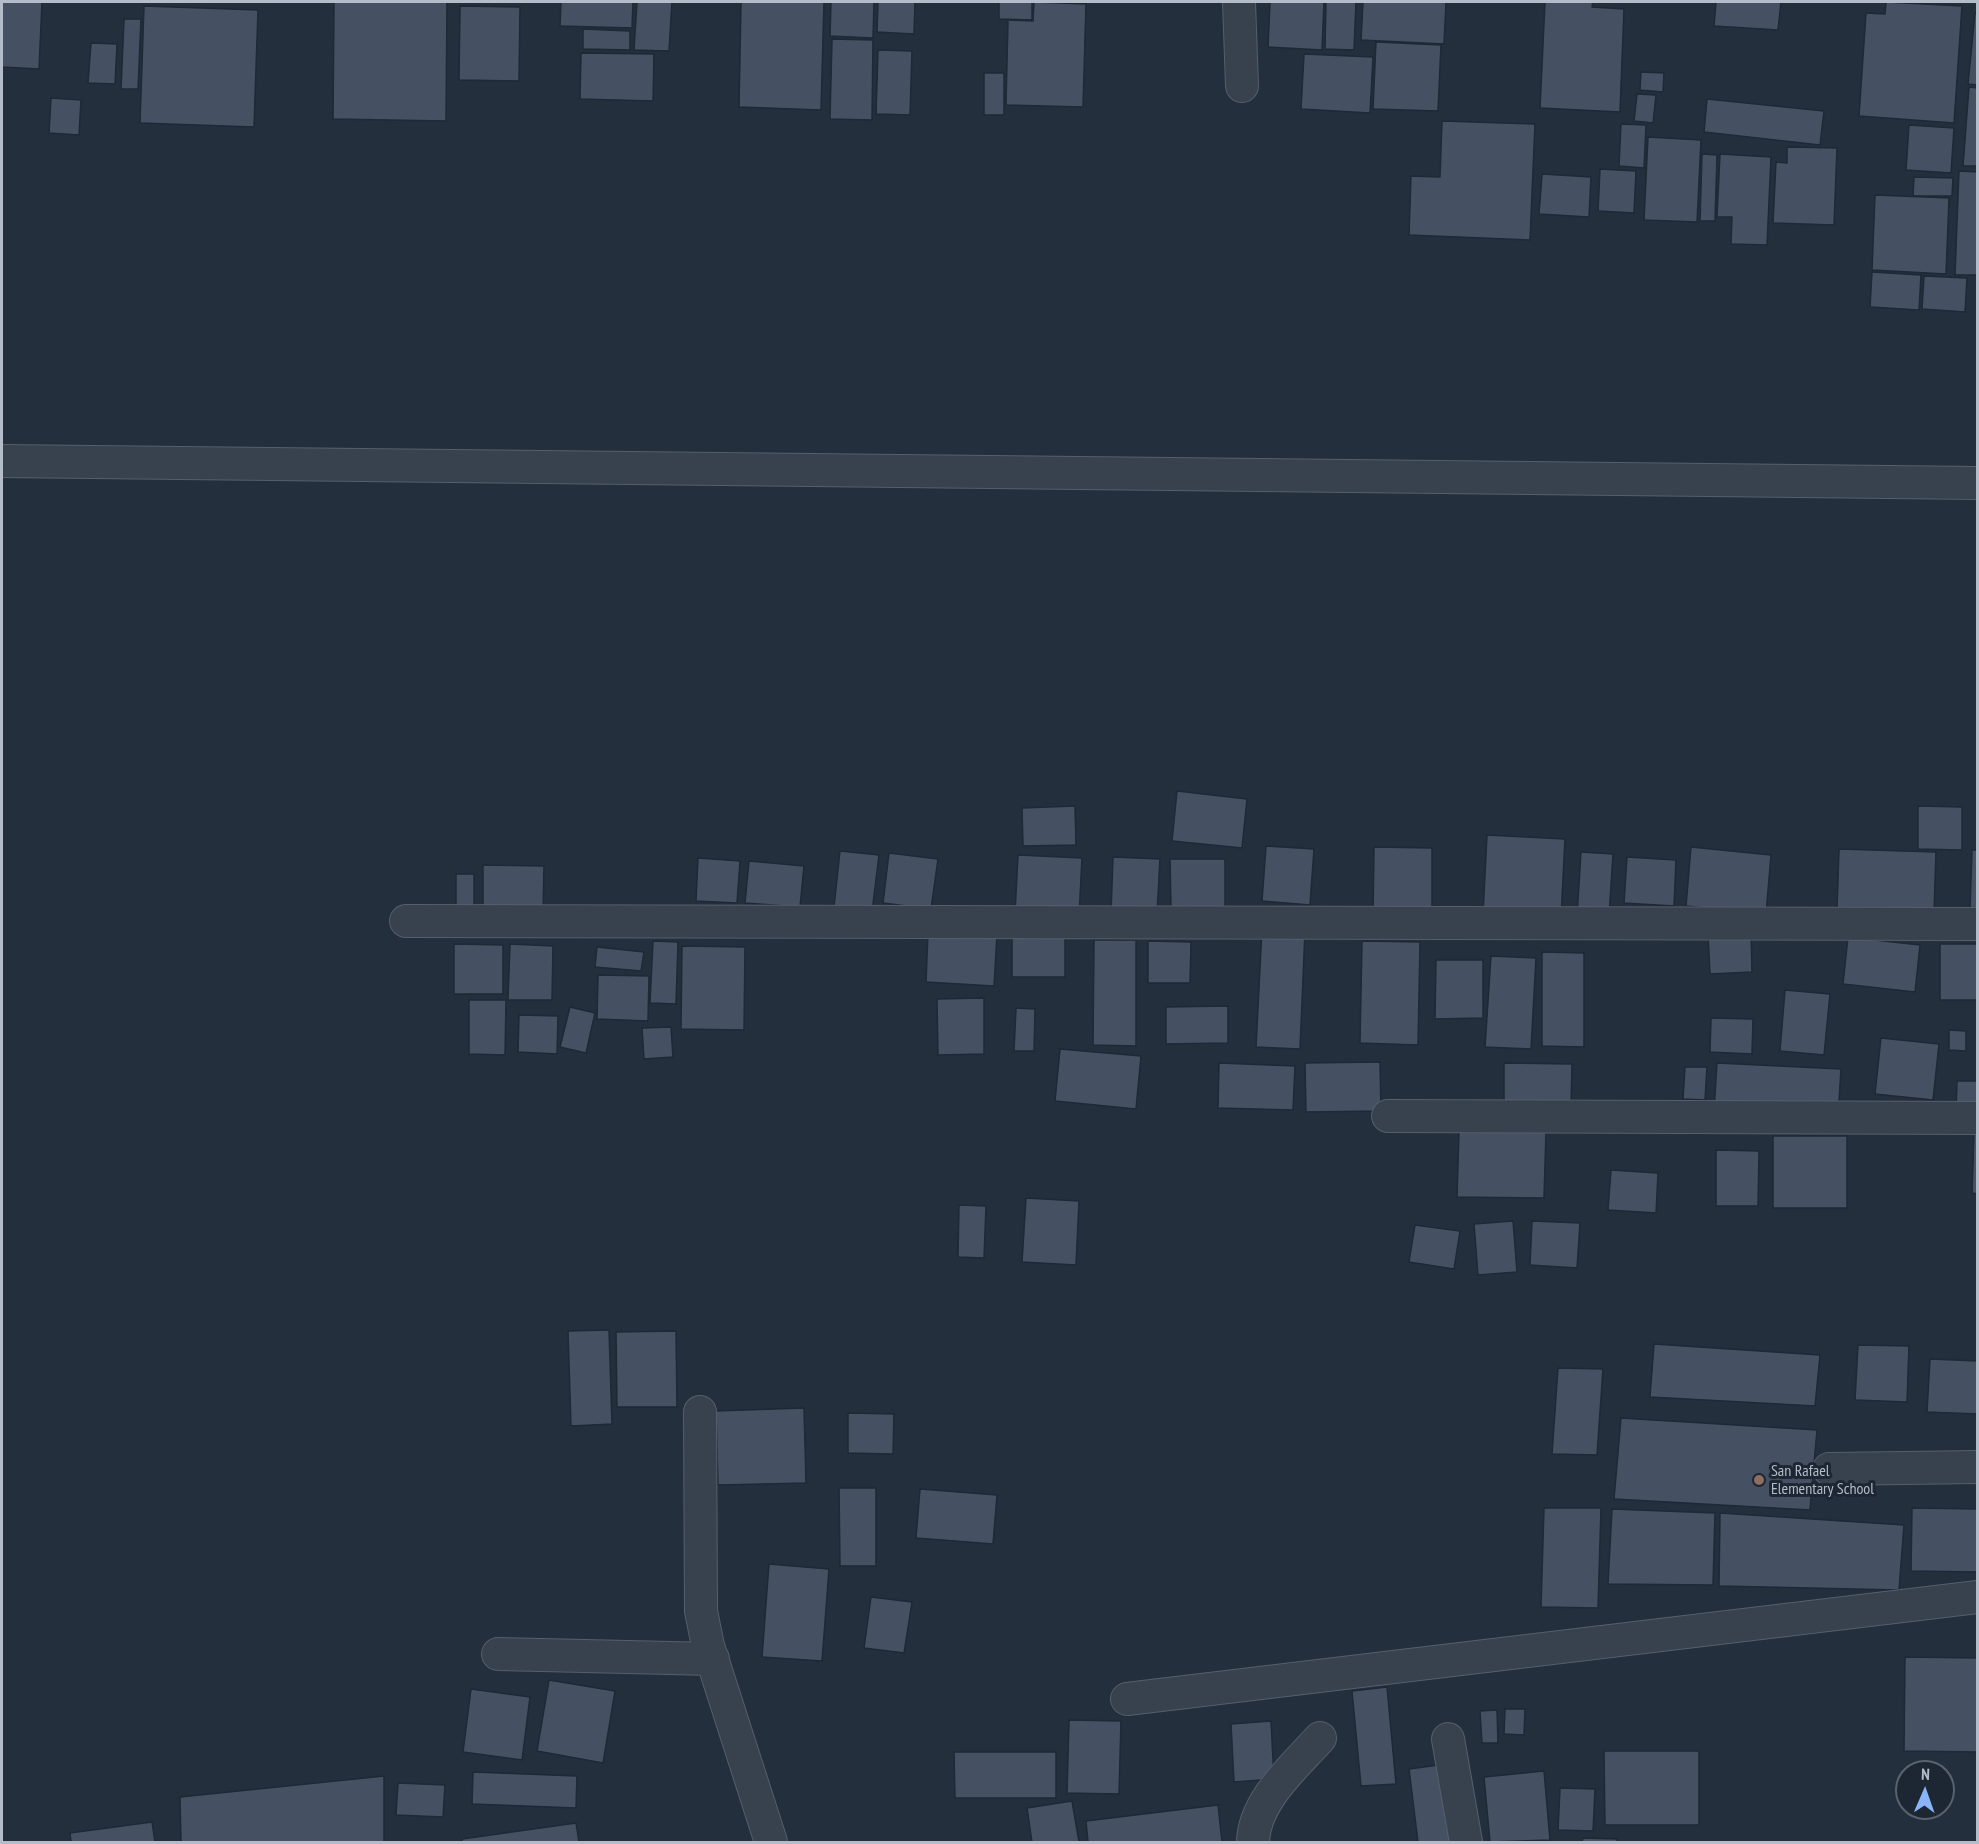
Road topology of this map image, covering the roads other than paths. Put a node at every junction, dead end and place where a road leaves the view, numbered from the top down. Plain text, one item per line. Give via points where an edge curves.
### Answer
1 (1239, 2) edge
2 (1242, 86) dead end
3 (2, 462) edge
4 (1977, 483) edge
5 (405, 921) dead end
6 (1977, 924) edge
7 (1388, 1116) dead end
8 (1977, 1118) edge
9 (700, 1412) dead end
10 (1977, 1467) edge
11 (1829, 1469) dead end
12 (1977, 1597) edge
13 (498, 1654) dead end
14 (712, 1659) junction
15 (1127, 1699) dead end
16 (1320, 1738) dead end
17 (1448, 1739) dead end
18 (771, 1842) edge
19 (1253, 1842) edge
20 (1466, 1842) edge

1 - 2 street
3 - 4 street
5 - 6 street
7 - 8 street
9 - 14 street via 701,1611
10 - 11 street
12 - 15 street
13 - 14 street
14 - 18 street
16 - 19 street via 1263,1807
17 - 20 street

